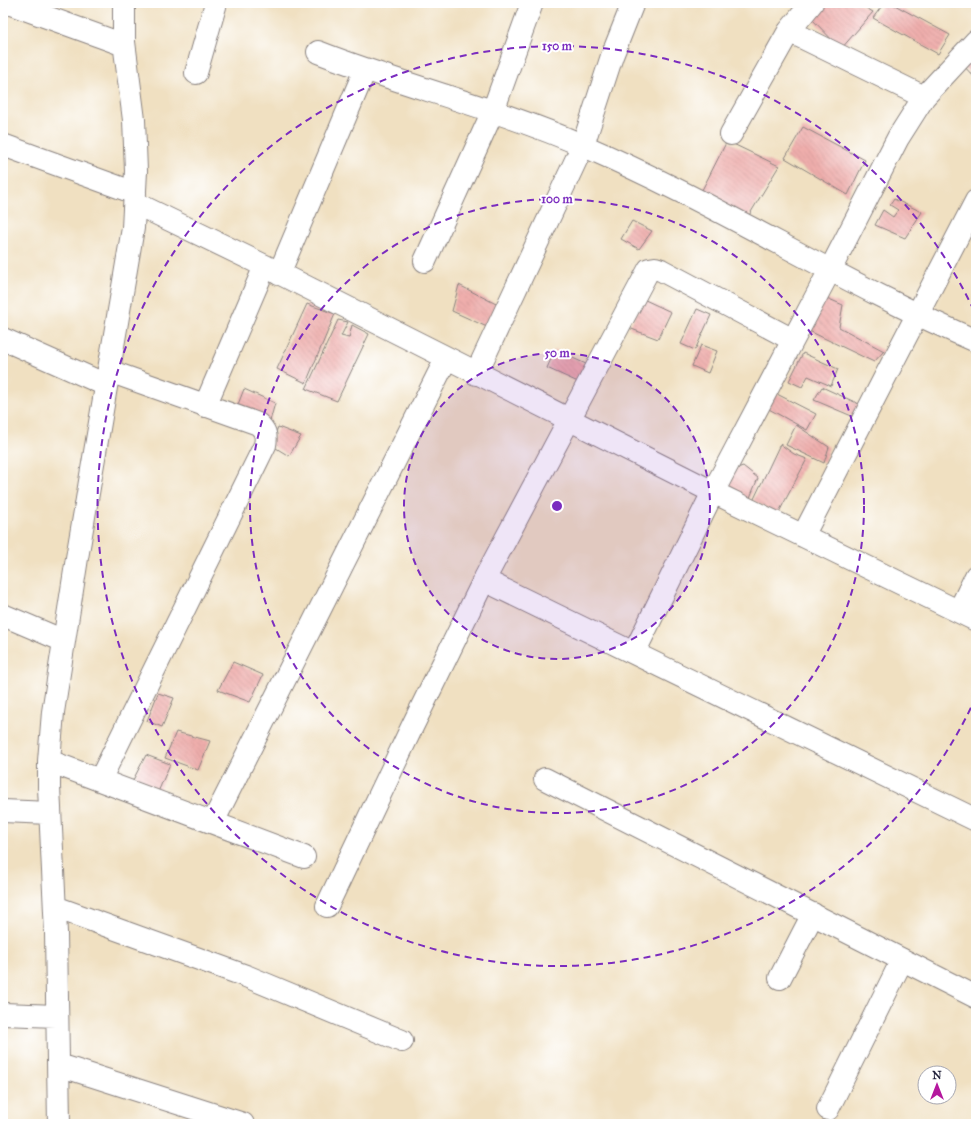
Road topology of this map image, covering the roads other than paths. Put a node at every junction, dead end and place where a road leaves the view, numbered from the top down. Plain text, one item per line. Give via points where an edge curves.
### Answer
1 (8, 3) edge
2 (124, 3) edge
3 (216, 3) edge
4 (532, 3) edge
5 (633, 3) edge
6 (812, 3) edge
7 (789, 31) junction
8 (976, 41) edge
9 (124, 45) junction
10 (318, 52) dead end
11 (364, 70) junction
12 (196, 73) dead end
13 (924, 97) junction
14 (493, 111) junction
15 (731, 134) dead end
16 (3, 145) edge
17 (583, 145) junction
18 (135, 198) junction
19 (976, 201) edge
20 (425, 261) dead end
21 (272, 270) junction
22 (830, 270) junction
23 (917, 316) junction
24 (3, 339) edge
25 (793, 340) junction
26 (976, 341) edge
27 (446, 359) junction
28 (476, 374) junction
29 (107, 378) junction
30 (205, 406) junction
31 (570, 420) junction
32 (713, 492) junction
33 (803, 536) junction
34 (976, 576) edge
35 (484, 580) junction
36 (3, 615) edge
37 (968, 616) edge
38 (64, 641) junction
39 (634, 653) junction
40 (49, 761) junction
41 (545, 779) dead end
42 (100, 780) junction
43 (3, 811) edge
44 (50, 813) junction
45 (976, 820) edge
46 (213, 822) junction
47 (304, 857) dead end
48 (327, 906) dead end
49 (55, 907) junction
50 (813, 914) junction
51 (902, 960) junction
52 (780, 978) dead end
53 (976, 997) edge
54 (3, 1014) edge
55 (56, 1016) junction
56 (402, 1041) dead end
57 (59, 1065) junction
58 (828, 1108) dead end
59 (59, 1124) edge
60 (243, 1124) edge

1 - 9 street
2 - 9 street
3 - 12 street
4 - 14 street
5 - 17 street via 612,56
6 - 7 street
7 - 13 street
7 - 15 street
8 - 13 street
9 - 18 street via 134,120
10 - 11 street
11 - 14 street
11 - 21 street
13 - 22 street via 898,138
14 - 17 street
14 - 20 street
16 - 18 street
17 - 22 street via 683,193
17 - 28 street
18 - 21 street
18 - 29 street via 131,251
19 - 23 street
21 - 27 street
21 - 30 street
22 - 23 street
22 - 25 street
23 - 26 street
23 - 33 street
24 - 29 street
25 - 31 street via 661,270 649,269
25 - 32 street
27 - 28 street
27 - 46 street
28 - 31 street
29 - 30 street
29 - 38 street
30 - 42 street via 258,424 264,430 265,444
31 - 32 street
31 - 35 street
32 - 33 street
32 - 39 street
33 - 37 street
34 - 37 street
35 - 39 street
35 - 48 street
36 - 38 street
38 - 40 street via 53,712
39 - 45 street
40 - 42 street
40 - 44 street
41 - 50 street
42 - 46 street
43 - 44 street
44 - 49 street
46 - 47 street
49 - 55 street
49 - 56 street via 239,974
50 - 51 street
50 - 52 street
51 - 53 street
51 - 58 street
54 - 55 street
55 - 57 street
57 - 59 street
57 - 60 street

